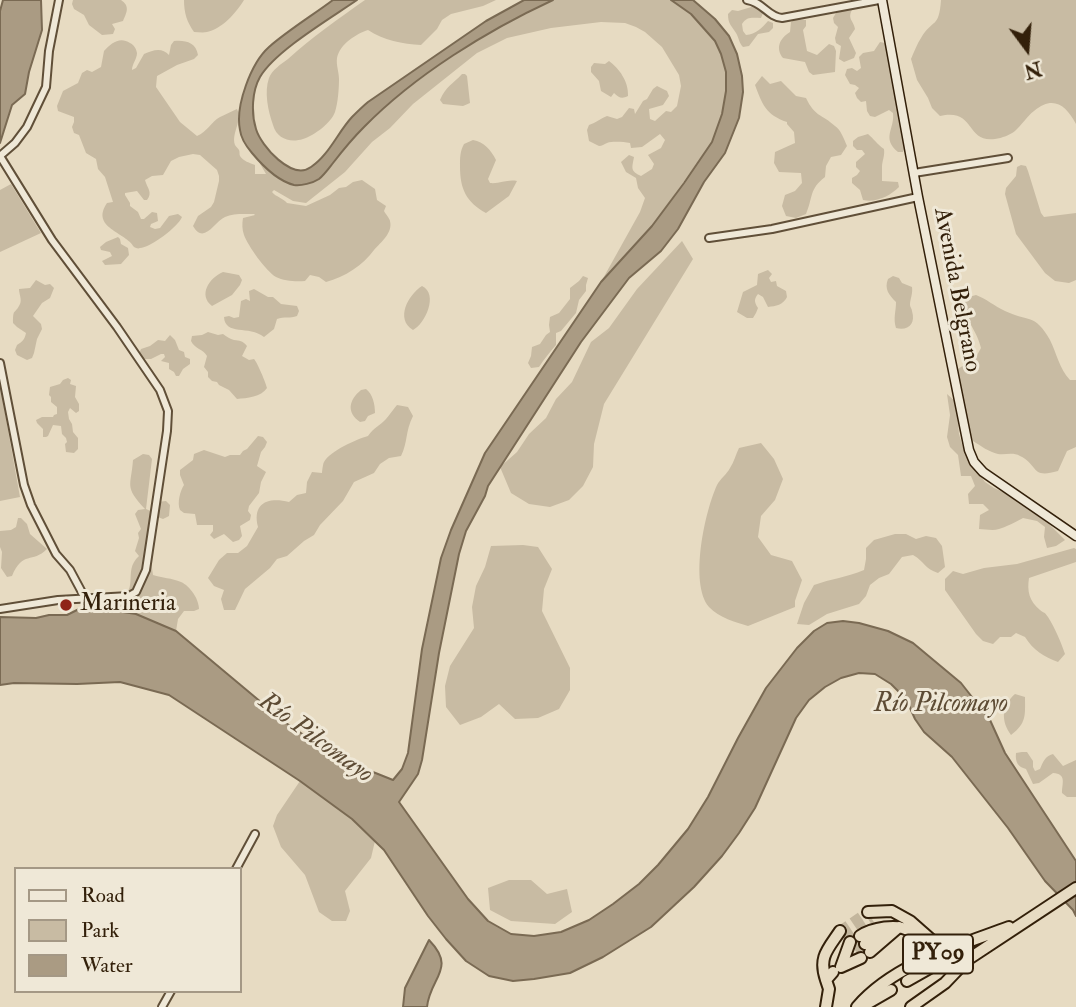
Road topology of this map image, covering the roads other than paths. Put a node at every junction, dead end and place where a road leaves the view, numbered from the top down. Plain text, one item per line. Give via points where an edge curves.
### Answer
1 (59, 0) edge
2 (747, 0) edge
3 (881, 0) edge
4 (0, 156) edge
5 (1008, 158) dead end
6 (914, 173) junction
7 (918, 197) junction
8 (709, 238) dead end
9 (0, 363) edge
10 (1076, 536) edge
11 (85, 598) junction
12 (0, 609) edge
13 (255, 834) dead end
14 (237, 867) edge
15 (1074, 889) edge
16 (870, 916) tunnel mouth
17 (1028, 919) junction
18 (899, 927) junction
19 (855, 944) junction
20 (960, 946) junction
21 (833, 973) junction
22 (908, 981) dead end
23 (891, 990) dead end
24 (826, 1007) edge
25 (859, 1007) edge
26 (911, 1007) edge

1 - 4 street via 46,87 27,127
2 - 3 street via 782,18
3 - 6 street, Avenida Belgrano
4 - 11 street via 52,240 160,390 168,411 146,570 140,585 129,596
5 - 6 street
6 - 7 street, Avenida Belgrano
7 - 8 street
7 - 10 street, Avenida Belgrano via 974,462
9 - 11 street via 30,505
11 - 12 street
13 - 14 street
15 - 17 highway, PY09
16 - 20 highway via 892,911 935,943
17 - 20 highway, PY09
17 - 26 highway, PY09 via 967,960
18 - 19 highway
18 - 19 highway via 869,930
18 - 20 highway via 932,949
19 - 21 highway
19 - 21 highway
19 - 21 highway via 826,951 823,962
20 - 22 highway
20 - 25 highway, PY09 via 922,961 875,989
21 - 24 highway
23 - 25 highway

